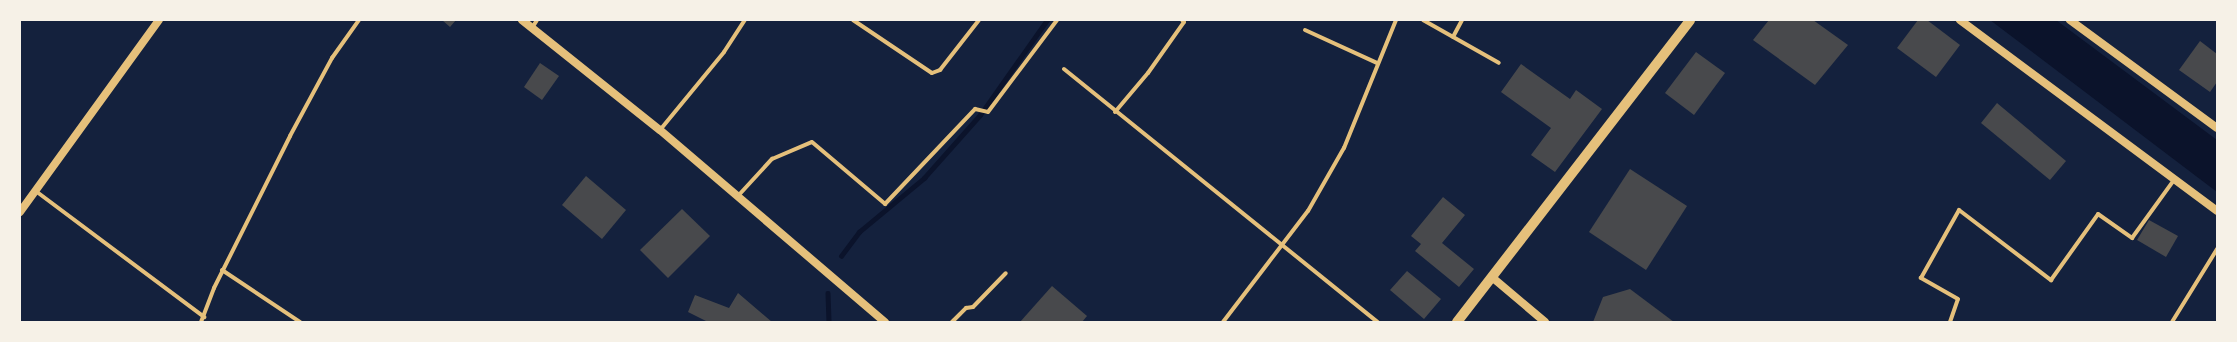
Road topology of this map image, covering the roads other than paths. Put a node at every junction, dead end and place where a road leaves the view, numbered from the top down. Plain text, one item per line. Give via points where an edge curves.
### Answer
1 (159, 20) edge
2 (359, 20) edge
3 (522, 20) edge
4 (537, 20) edge
5 (745, 20) edge
6 (853, 20) edge
7 (979, 20) edge
8 (1057, 20) edge
9 (1182, 20) edge
10 (1396, 20) edge
11 (1423, 20) edge
12 (1462, 20) edge
13 (1690, 20) edge
14 (1960, 20) edge
15 (2070, 20) edge
16 (532, 28) junction
17 (1305, 30) dead end
18 (1453, 37) junction
19 (1377, 63) junction
20 (1499, 63) dead end
21 (1064, 69) dead end
22 (1115, 112) junction
23 (2217, 128) edge
24 (660, 130) junction
25 (2174, 180) junction
26 (37, 192) junction
27 (737, 197) junction
28 (2217, 211) edge
29 (20, 212) edge
30 (1282, 245) junction
31 (2217, 249) edge
32 (222, 270) junction
33 (1006, 273) dead end
34 (1493, 278) junction
35 (204, 317) junction
36 (201, 322) edge
37 (300, 322) edge
38 (885, 322) edge
39 (952, 322) edge
40 (1223, 322) edge
41 (1378, 322) edge
42 (1457, 322) edge
43 (1545, 322) edge
44 (1950, 322) edge
45 (2172, 322) edge

1 - 26 main road
2 - 32 street via 332,58
3 - 16 main road
4 - 16 street
5 - 24 street via 724,52
6 - 7 street via 932,73 940,70
8 - 27 street via 988,112 975,109 885,204 812,142 772,159
9 - 22 street via 1184,22 1148,73
10 - 19 street
11 - 18 street
12 - 18 street
13 - 34 main road
14 - 25 main road
15 - 23 main road
16 - 24 main road
17 - 19 street
18 - 20 street
19 - 30 street via 1344,148 1308,211
21 - 22 street
22 - 30 street
24 - 27 main road
25 - 28 main road
25 - 44 street via 2132,238 2098,214 2050,280 1959,210 1921,278 1958,299
26 - 29 main road
26 - 35 street
27 - 38 main road
30 - 40 street
30 - 41 street
31 - 45 street
32 - 35 street
32 - 37 street
33 - 39 street via 973,307 966,308
34 - 42 main road
34 - 43 main road
35 - 36 street

